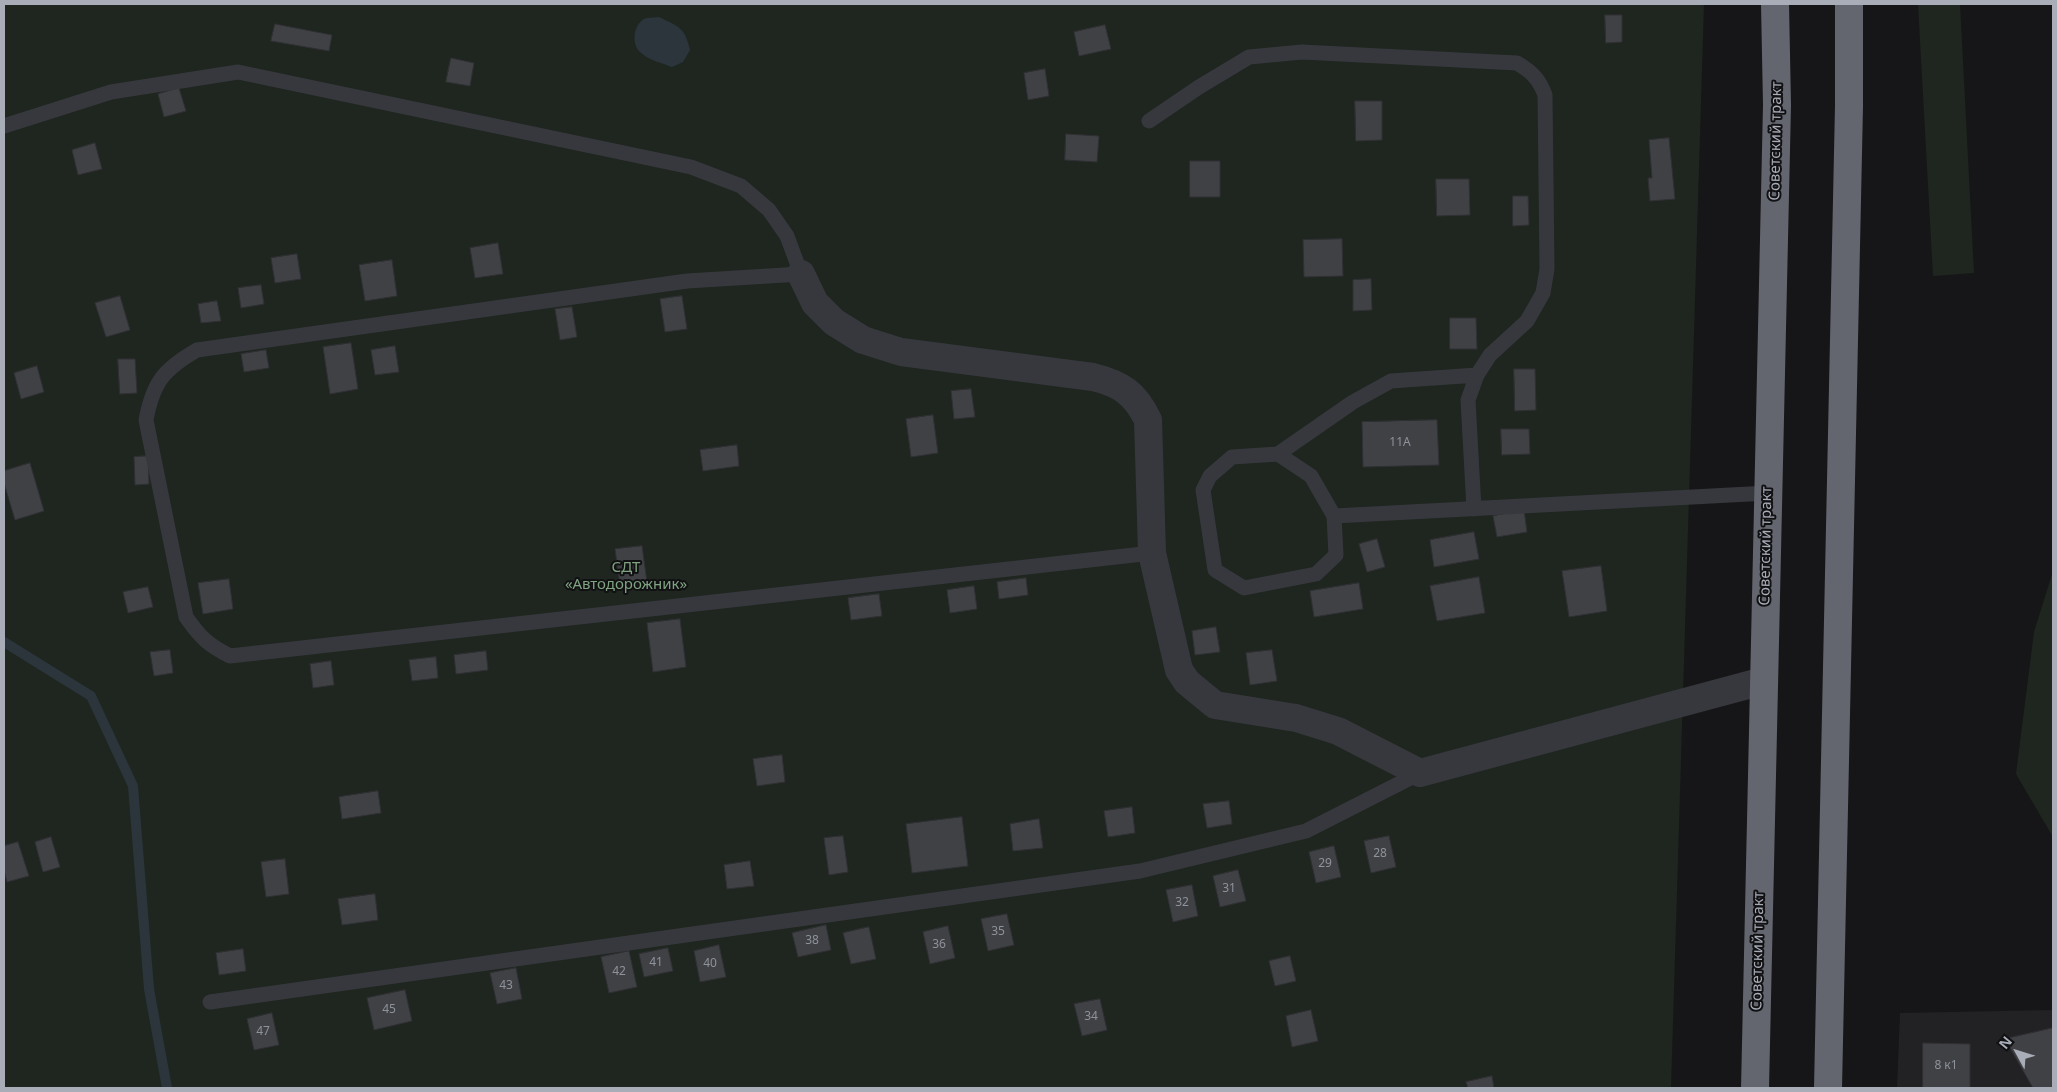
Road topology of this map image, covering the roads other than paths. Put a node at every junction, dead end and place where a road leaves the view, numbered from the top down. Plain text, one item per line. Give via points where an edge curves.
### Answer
1 (1776, 4) edge
2 (1849, 4) edge
3 (1149, 120) dead end
4 (4, 126) edge
5 (802, 274) junction
6 (1477, 374) junction
7 (1278, 454) junction
8 (1768, 493) junction
9 (1474, 509) junction
10 (1334, 516) junction
11 (1152, 553) junction
12 (1763, 681) junction
13 (1420, 773) junction
14 (210, 1002) dead end
15 (1755, 1088) edge
16 (1828, 1088) edge

1 - 8 highway, Советский тракт via 1778,105
2 - 16 highway
3 - 6 lane via 1249,58 1302,52 1517,63 1532,72 1545,95 1546,277 1542,293 1527,321 1490,355
4 - 5 lane via 111,92 238,72 691,167 742,186 769,210 787,236
5 - 11 street via 815,303 834,322 863,340 901,352 1093,377 1113,382 1126,390 1142,407 1148,420
5 - 11 lane via 687,282 198,350 176,362 150,398 146,420 186,617 200,637 230,656
6 - 7 lane via 1390,381 1353,402
6 - 9 lane via 1468,400
7 - 10 lane via 1312,476
7 - 10 lane via 1232,457 1210,476 1203,490 1215,570 1244,588 1316,574 1336,555
8 - 9 lane
8 - 12 highway, Советский тракт
9 - 10 lane
11 - 13 street via 1179,670 1200,694 1215,705 1296,718 1338,732
12 - 13 street
12 - 15 highway, Советский тракт
13 - 14 lane via 1306,831 1140,871

